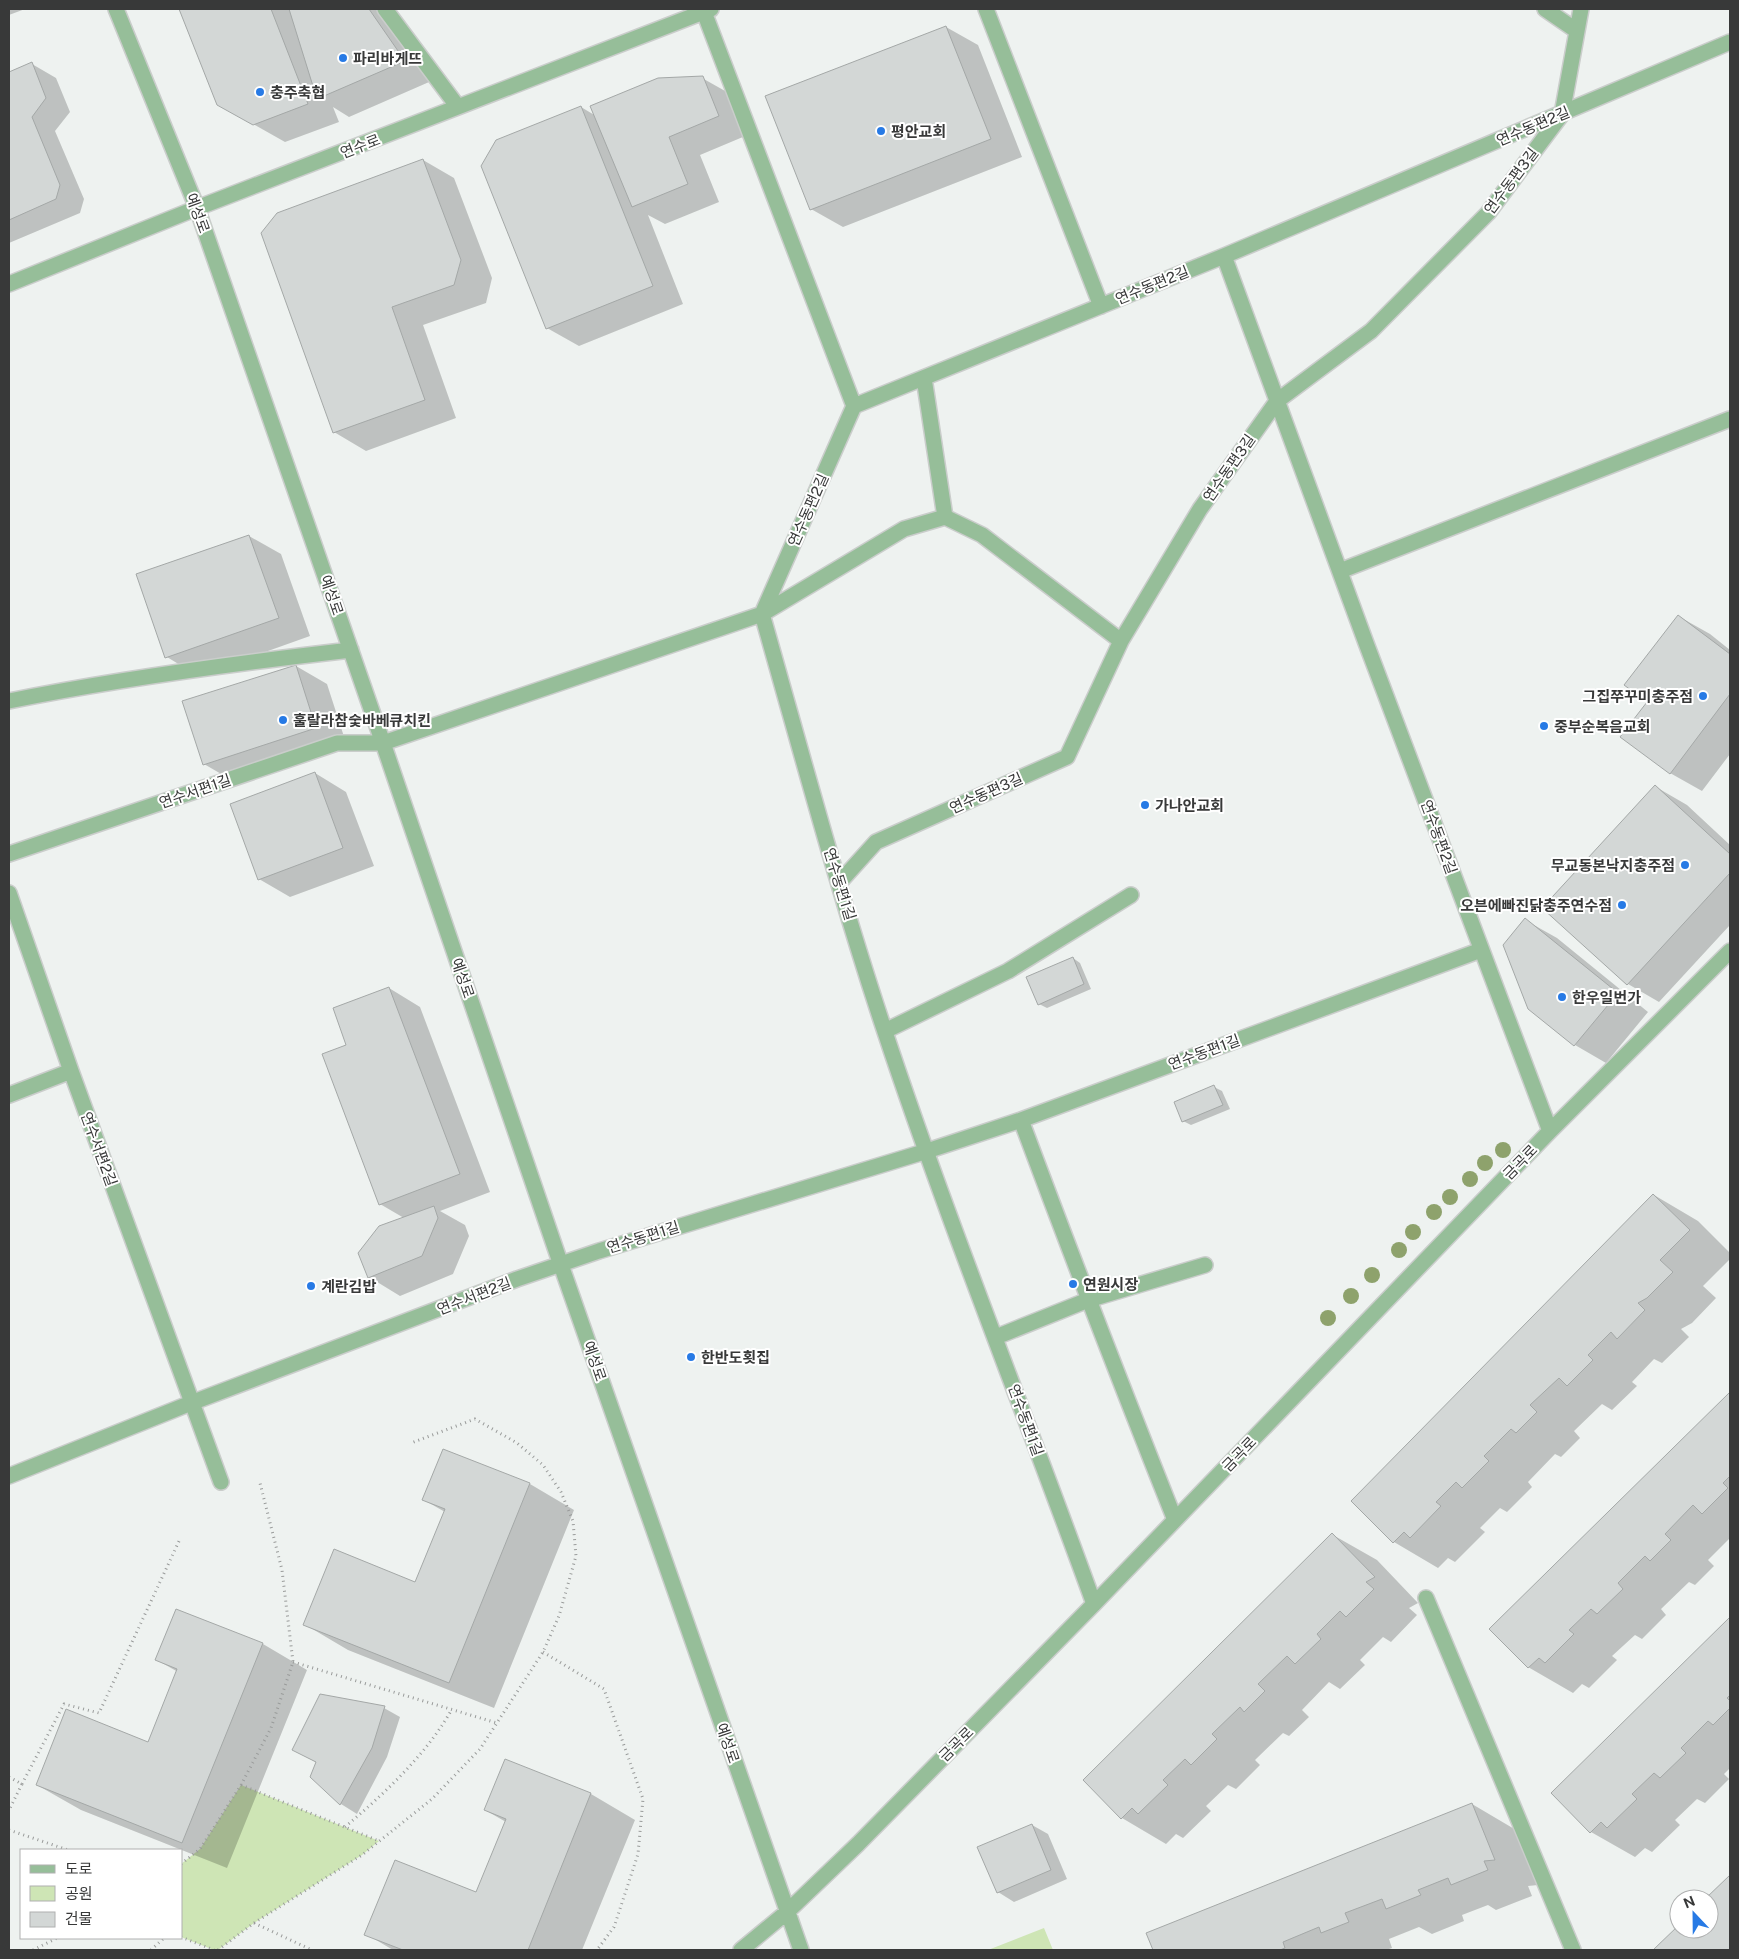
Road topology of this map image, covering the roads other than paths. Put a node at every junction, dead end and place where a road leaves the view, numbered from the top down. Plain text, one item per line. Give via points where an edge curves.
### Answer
1 (116, 9) edge
2 (386, 9) edge
3 (986, 9) edge
4 (1545, 9) edge
5 (1581, 9) edge
6 (707, 10) edge
7 (1577, 31) junction
8 (1730, 42) edge
9 (458, 107) junction
10 (1562, 114) junction
11 (197, 208) junction
12 (1224, 256) junction
13 (9, 284) edge
14 (1101, 306) junction
15 (924, 378) junction
16 (1277, 401) junction
17 (854, 406) junction
18 (1730, 418) edge
19 (945, 517) junction
20 (1340, 571) junction
21 (762, 614) junction
22 (1121, 641) junction
23 (351, 650) junction
24 (9, 702) edge
25 (383, 743) junction
26 (9, 854) edge
27 (839, 883) junction
28 (9, 894) edge
29 (1131, 895) dead end
30 (1481, 950) junction
31 (1730, 951) edge
32 (885, 1031) junction
33 (71, 1071) junction
34 (9, 1095) edge
35 (1021, 1120) junction
36 (1550, 1131) junction
37 (926, 1151) junction
38 (561, 1264) junction
39 (1205, 1265) dead end
40 (1088, 1300) junction
41 (996, 1337) junction
42 (191, 1403) junction
43 (9, 1476) edge
44 (221, 1482) dead end
45 (1175, 1520) junction
46 (1426, 1598) dead end
47 (1094, 1604) junction
48 (787, 1912) junction
49 (741, 1950) edge
50 (801, 1950) edge
51 (1573, 1950) edge

1 - 11 street, 예성로
2 - 9 street
3 - 14 street
4 - 7 street
5 - 7 street, 연수동편3길
6 - 9 street, 연수로
6 - 17 street
7 - 10 street, 연수동편3길
8 - 10 street, 연수동편2길
9 - 11 street, 연수로
10 - 12 street, 연수동편2길
10 - 16 street, 연수동편3길 via 1488,213 1371,331
11 - 13 street, 연수로
11 - 23 street, 예성로
12 - 14 street, 연수동편2길
12 - 16 street, 연수동편2길
14 - 15 street, 연수동편2길
15 - 17 street, 연수동편2길
15 - 19 street
16 - 20 street, 연수동편2길
16 - 22 street, 연수동편3길 via 1200,509
17 - 21 street, 연수동편2길
18 - 20 street
19 - 21 street via 904,529
19 - 22 street via 982,535
20 - 30 street, 연수동편2길
21 - 25 street
21 - 27 street, 연수동편1길
22 - 27 street, 연수동편3길 via 1067,757 876,842
23 - 24 street via 67,689
23 - 25 street, 예성로
25 - 26 street, 연수서편1길 via 337,743
25 - 38 street, 예성로
27 - 32 street, 연수동편1길
28 - 33 street, 연수서편2길
29 - 32 street via 1008,971
30 - 35 street, 연수동편1길
30 - 36 street, 연수동편2길
31 - 36 street, 금곡로
32 - 37 street, 연수동편1길
33 - 34 street
33 - 42 street, 연수서편2길
35 - 37 street, 연수동편1길
35 - 40 street
36 - 45 street, 금곡로
37 - 38 street, 연수동편1길
37 - 41 street, 연수동편1길
38 - 42 street, 연수서편2길
38 - 48 street, 예성로
39 - 40 street
40 - 41 street
40 - 45 street
41 - 47 street, 연수동편1길
42 - 43 street, 연수서편2길
42 - 44 street
45 - 47 street, 금곡로
46 - 51 street
47 - 48 street, 금곡로
48 - 49 street, 금곡로
48 - 50 street, 예성로

